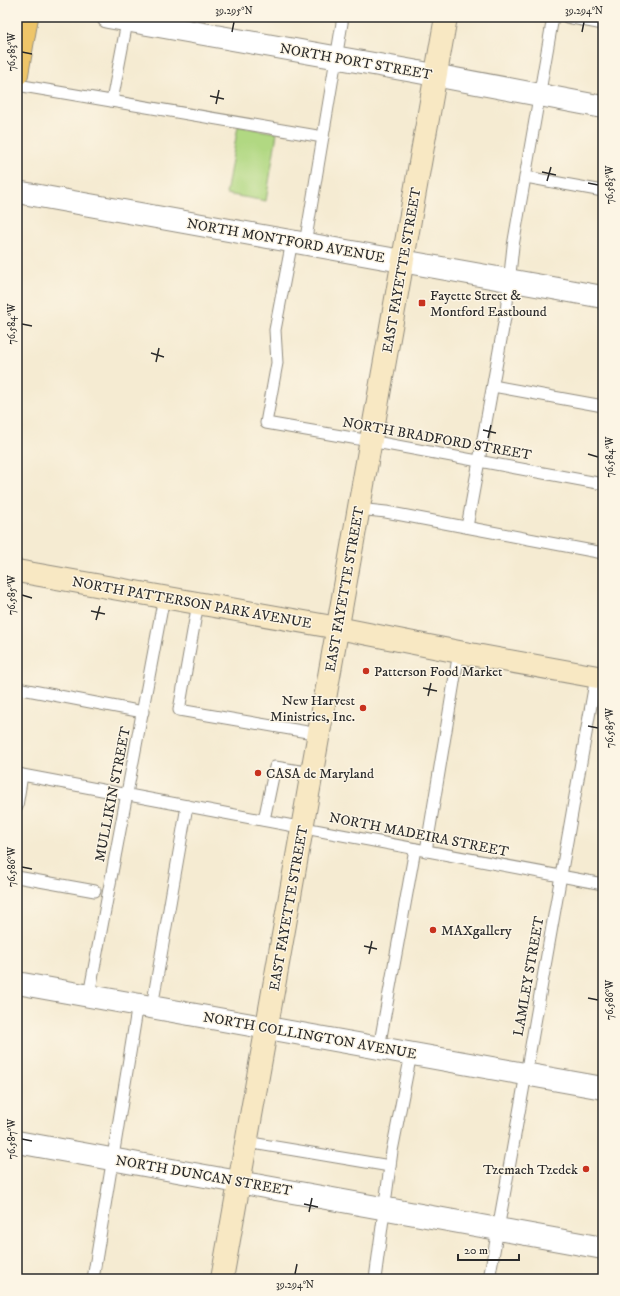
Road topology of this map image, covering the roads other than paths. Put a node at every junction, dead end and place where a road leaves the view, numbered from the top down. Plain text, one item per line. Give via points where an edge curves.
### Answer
1 (27, 17) edge
2 (343, 17) edge
3 (446, 17) edge
4 (554, 17) edge
5 (567, 17) edge
6 (121, 18) edge
7 (603, 24) edge
8 (336, 57) junction
9 (17, 74) edge
10 (435, 75) junction
11 (17, 85) edge
12 (540, 95) junction
13 (112, 101) junction
14 (603, 107) edge
15 (323, 137) junction
16 (526, 177) junction
17 (603, 191) edge
18 (17, 192) edge
19 (299, 242) junction
20 (402, 261) junction
21 (509, 280) junction
22 (603, 297) edge
23 (493, 386) junction
24 (603, 406) edge
25 (370, 441) junction
26 (480, 461) junction
27 (603, 484) edge
28 (358, 509) junction
29 (467, 527) junction
30 (603, 553) edge
31 (17, 571) edge
32 (164, 597) junction
33 (198, 603) junction
34 (338, 628) junction
35 (459, 652) junction
36 (599, 678) edge
37 (17, 688) edge
38 (143, 712) junction
39 (319, 734) junction
40 (312, 773) junction
41 (20, 775) edge
42 (128, 796) junction
43 (17, 806) edge
44 (186, 806) junction
45 (264, 820) junction
46 (303, 827) junction
47 (420, 850) junction
48 (560, 876) junction
49 (17, 877) edge
50 (603, 884) edge
51 (95, 891) dead end
52 (17, 982) edge
53 (89, 995) junction
54 (145, 1006) junction
55 (267, 1027) junction
56 (379, 1048) junction
57 (411, 1054) junction
58 (526, 1074) junction
59 (603, 1088) edge
60 (17, 1142) edge
61 (246, 1142) junction
62 (112, 1159) junction
63 (390, 1166) junction
64 (239, 1182) junction
65 (385, 1208) junction
66 (499, 1229) junction
67 (603, 1248) edge
68 (93, 1279) edge
69 (222, 1279) edge
70 (375, 1279) edge
71 (489, 1279) edge

1 - 9 main road
2 - 8 lane
3 - 10 main road, EAST FAYETTE STREET
4 - 12 lane
5 - 7 lane
6 - 8 street, NORTH PORT STREET
6 - 13 lane
8 - 10 street, NORTH PORT STREET
8 - 15 lane
10 - 12 street, NORTH PORT STREET
10 - 20 main road, EAST FAYETTE STREET
11 - 13 lane
12 - 14 street, NORTH PORT STREET
12 - 16 lane
13 - 15 lane
15 - 19 lane
16 - 17 lane
16 - 21 lane
18 - 19 street, NORTH MONTFORD AVENUE
19 - 20 street, NORTH MONTFORD AVENUE
19 - 25 lane, NORTH BRADFORD STREET via 275,330 276,363 266,423
20 - 21 street, NORTH MONTFORD AVENUE
20 - 25 main road, EAST FAYETTE STREET
21 - 22 street, NORTH MONTFORD AVENUE
21 - 23 lane
23 - 24 lane
23 - 26 lane
25 - 26 lane, NORTH BRADFORD STREET
25 - 28 main road, EAST FAYETTE STREET
26 - 27 lane, NORTH BRADFORD STREET
26 - 29 lane
28 - 29 lane
28 - 34 main road, EAST FAYETTE STREET
29 - 30 lane
31 - 32 main road, NORTH PATTERSON PARK AVENUE
32 - 33 main road, NORTH PATTERSON PARK AVENUE
32 - 38 lane, MULLIKIN STREET
33 - 34 main road, NORTH PATTERSON PARK AVENUE
33 - 39 lane via 179,710
34 - 35 main road, NORTH PATTERSON PARK AVENUE
34 - 39 main road, EAST FAYETTE STREET
35 - 36 main road, NORTH PATTERSON PARK AVENUE
35 - 47 lane
36 - 48 lane, LAMLEY STREET
37 - 38 lane
38 - 42 lane, MULLIKIN STREET
39 - 40 main road, EAST FAYETTE STREET
40 - 45 lane via 275,767
40 - 46 main road, EAST FAYETTE STREET
41 - 42 lane, NORTH MADEIRA STREET
41 - 43 lane
42 - 44 lane, NORTH MADEIRA STREET
42 - 53 lane, MULLIKIN STREET
44 - 45 lane, NORTH MADEIRA STREET
44 - 54 lane
45 - 46 lane, NORTH MADEIRA STREET
46 - 47 lane, NORTH MADEIRA STREET
46 - 55 main road, EAST FAYETTE STREET
47 - 48 lane, NORTH MADEIRA STREET
47 - 56 lane
48 - 50 lane, NORTH MADEIRA STREET
48 - 58 lane, LAMLEY STREET
49 - 51 lane
52 - 53 street, NORTH COLLINGTON AVENUE
53 - 54 street, NORTH COLLINGTON AVENUE
54 - 55 street, NORTH COLLINGTON AVENUE
54 - 62 lane
55 - 56 street, NORTH COLLINGTON AVENUE
55 - 61 main road, EAST FAYETTE STREET
56 - 57 street, NORTH COLLINGTON AVENUE
57 - 58 street, NORTH COLLINGTON AVENUE
57 - 63 lane
58 - 59 street, NORTH COLLINGTON AVENUE
58 - 66 lane, LAMLEY STREET
60 - 62 street, NORTH DUNCAN STREET
61 - 63 lane
61 - 64 main road, EAST FAYETTE STREET
62 - 64 street, NORTH DUNCAN STREET
62 - 68 lane
63 - 65 lane
64 - 65 street, NORTH DUNCAN STREET
64 - 69 main road, EAST FAYETTE STREET
65 - 66 street, NORTH DUNCAN STREET
65 - 70 lane
66 - 67 street, NORTH DUNCAN STREET
66 - 71 lane, LAMLEY STREET

